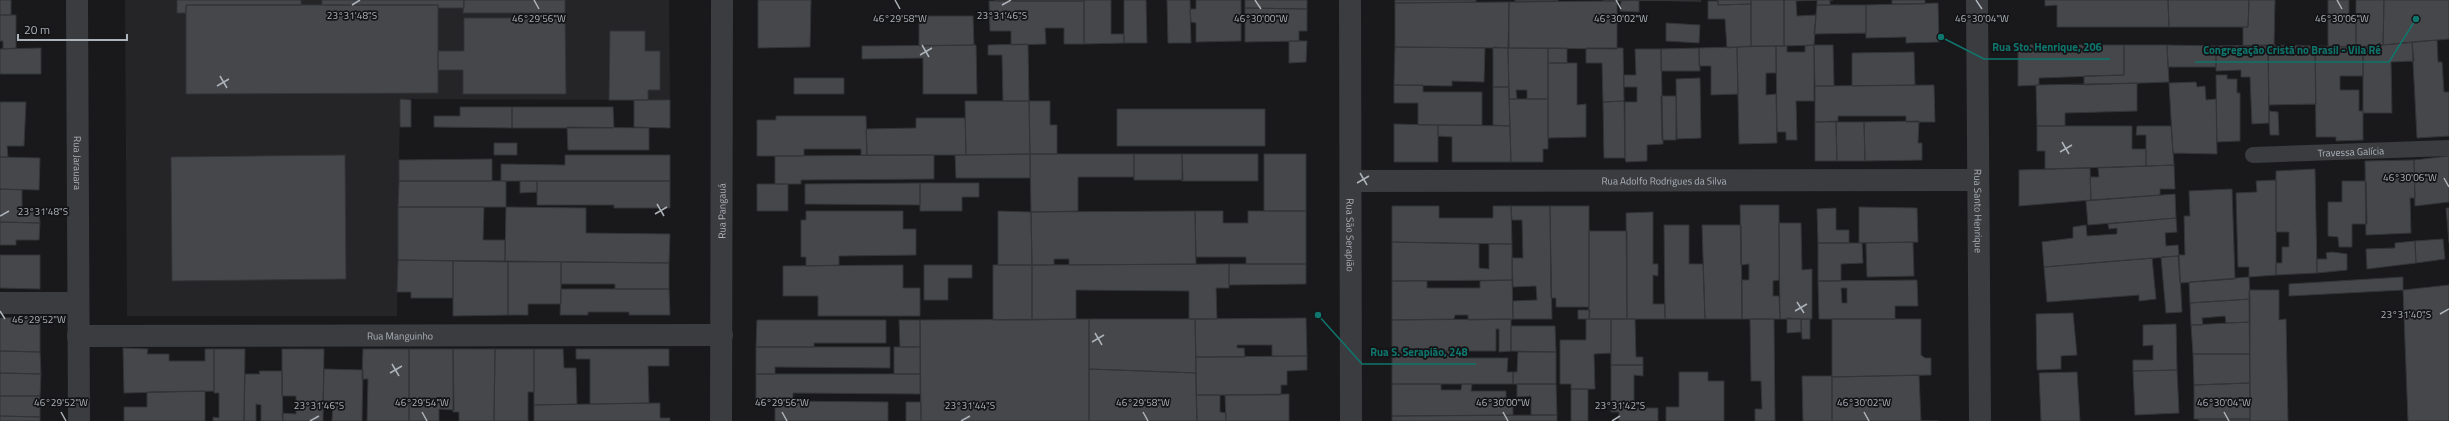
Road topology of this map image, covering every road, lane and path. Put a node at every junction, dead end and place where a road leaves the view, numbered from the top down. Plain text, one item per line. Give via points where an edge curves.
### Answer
1 (77, 0) edge
2 (722, 0) edge
3 (1350, 0) edge
4 (1977, 0) edge
5 (2449, 148) edge
6 (2253, 155) dead end
7 (1978, 180) junction
8 (1351, 181) junction
9 (0, 303) edge
10 (78, 303) junction
11 (722, 335) junction
12 (78, 336) junction
13 (79, 421) edge
14 (721, 421) edge
15 (1351, 421) edge
16 (1980, 421) edge

1 - 10 street, Rua Jarauara
2 - 11 street, Rua Pangauá
3 - 8 street, Rua São Serapião
4 - 7 street, Rua Santo Henrique
5 - 6 lane, Travessa Galícia
7 - 8 street, Rua Adolfo Rodrigues da Silva
7 - 16 street, Rua Santo Henrique
8 - 15 street, Rua São Serapião
9 - 10 street
10 - 12 street, Rua Jarauara
11 - 12 street, Rua Manguinho
11 - 14 street, Rua Pangauá
12 - 13 street, Rua Jarauara

